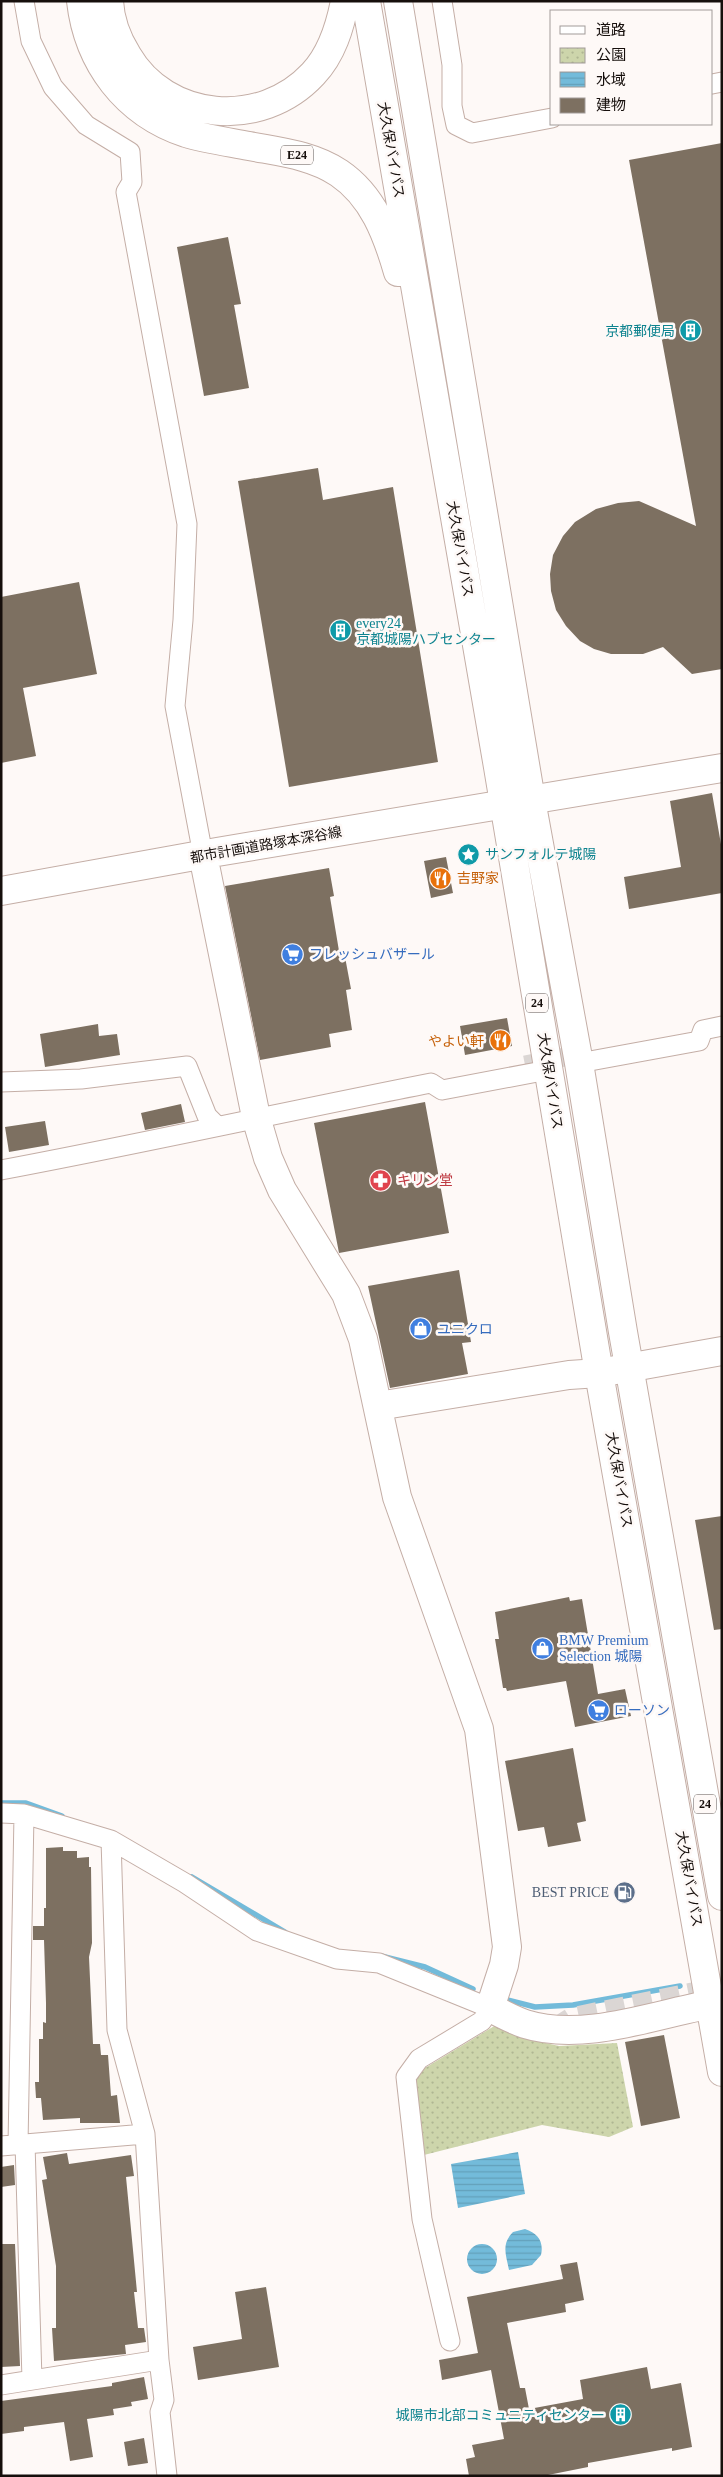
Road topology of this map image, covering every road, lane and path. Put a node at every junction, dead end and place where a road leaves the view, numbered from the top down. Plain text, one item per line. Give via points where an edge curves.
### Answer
1 (24, 1) edge
2 (81, 1) edge
3 (109, 1) edge
4 (345, 1) edge
5 (366, 1) edge
6 (398, 1) edge
7 (410, 1) edge
8 (442, 1) edge
9 (550, 118) edge
10 (419, 121) junction
11 (433, 396) junction
12 (722, 768) edge
13 (531, 800) junction
14 (504, 804) junction
15 (203, 855) junction
16 (1, 891) edge
17 (722, 1026) edge
18 (703, 1030) junction
19 (603, 1050) tunnel mouth
20 (579, 1063) junction
21 (536, 1067) junction
22 (1, 1082) edge
23 (256, 1117) junction
24 (217, 1126) junction
25 (1, 1170) edge
26 (722, 1351) edge
27 (629, 1367) junction
28 (599, 1373) junction
29 (378, 1406) junction
30 (1, 1813) edge
31 (24, 1814) junction
32 (111, 1840) junction
33 (722, 1896) edge
34 (716, 2003) edge
35 (490, 2008) junction
36 (722, 2072) edge
37 (145, 2134) junction
38 (15, 2145) edge
39 (450, 2341) dead end
40 (159, 2360) junction
41 (32, 2380) junction
42 (1, 2385) edge
43 (167, 2476) edge

1 - 15 street via 31,41 53,87 86,125 130,152 132,182 126,192 187,524 175,706
2 - 11 main road, E24 via 89,40 99,62 127,99 143,112 186,133 299,155 339,173 355,187 368,202 388,240
3 - 4 main road via 121,46 143,78 176,101 217,112 238,112 266,105 313,74 335,39
5 - 11 main road, 大久保バイパス / 24
6 - 10 main road, 大久保バイパス / 24
7 - 10 main road
8 - 9 street via 452,65 452,106 456,125 472,133
10 - 13 main road, 大久保バイパス / 24
11 - 14 main road, 大久保バイパス / 24
12 - 13 main road, 都市計画道路塚本深谷線
13 - 14 main road, 都市計画道路塚本深谷線
13 - 20 main road, 大久保バイパス / 24
14 - 15 main road, 都市計画道路塚本深谷線
14 - 21 main road, 大久保バイパス / 24
15 - 16 main road, 都市計画道路塚本深谷線
15 - 23 main road
17 - 18 street
18 - 19 street
18 - 20 street via 699,1041
20 - 27 main road, 大久保バイパス / 24
21 - 23 street via 442,1090 432,1083
21 - 28 main road, 大久保バイパス / 24
22 - 24 street via 81,1079 186,1066 208,1116
23 - 24 street
23 - 29 main road via 282,1190 346,1294 363,1339
24 - 25 street
26 - 27 main road
27 - 28 main road
27 - 33 main road, 大久保バイパス / 24
28 - 29 main road
28 - 34 main road, 大久保バイパス / 24
29 - 35 main road via 397,1497 479,1729 507,1947
30 - 31 street
31 - 32 street
31 - 38 street
32 - 35 street via 185,1883 256,1931 337,1959 379,1963
32 - 37 street via 117,2030
34 - 35 main road via 595,2029 525,2024
34 - 36 main road, 大久保バイパス / 24
35 - 39 street via 482,2021 419,2058 406,2077 422,2219
37 - 38 street
37 - 40 street
38 - 41 street
40 - 41 street
40 - 43 street via 164,2400 160,2412
41 - 42 street

